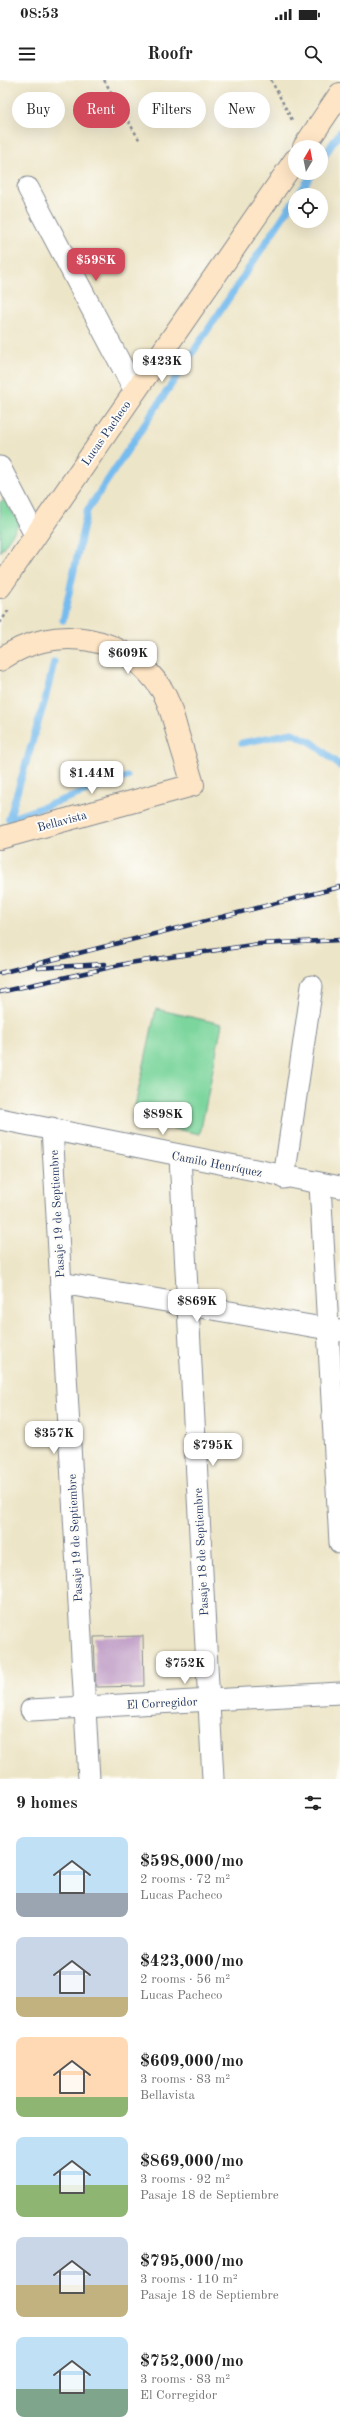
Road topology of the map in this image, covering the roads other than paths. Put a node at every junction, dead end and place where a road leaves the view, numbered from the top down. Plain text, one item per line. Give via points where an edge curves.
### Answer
1 (340, 94) edge
2 (309, 140) edge
3 (288, 170) edge
4 (28, 188) dead end
5 (135, 391) junction
6 (0, 467) edge
7 (36, 535) junction
8 (0, 587) edge
9 (0, 660) edge
10 (0, 838) edge
11 (312, 986) dead end
12 (0, 1119) edge
13 (52, 1128) junction
14 (180, 1157) junction
15 (284, 1178) junction
16 (320, 1184) junction
17 (340, 1188) edge
18 (61, 1283) junction
19 (187, 1305) junction
20 (333, 1329) edge
21 (340, 1543) edge
22 (340, 1693) edge
23 (209, 1700) junction
24 (85, 1707) junction
25 (31, 1710) dead end
26 (89, 1779) edge
27 (213, 1779) edge

1 - 2 main road, Lucas Pacheco
3 - 5 main road, Lucas Pacheco
4 - 5 street
5 - 7 main road, Lucas Pacheco
6 - 7 street
7 - 8 main road, Lucas Pacheco
9 - 10 main road, Bellavista via 20,647 62,638 93,641 125,652 146,670 163,691 193,786
11 - 15 street
12 - 13 street, Camilo Henríquez
13 - 14 street, Camilo Henríquez
13 - 18 street, Pasaje 19 de Septiembre
14 - 15 street, Camilo Henríquez
14 - 19 street, Pasaje 18 de Septiembre
15 - 16 street, Camilo Henríquez
16 - 17 street, Camilo Henríquez
16 - 20 street
18 - 19 street
18 - 24 street, Pasaje 19 de Septiembre
19 - 20 street
19 - 23 street, Pasaje 18 de Septiembre
20 - 21 street
22 - 23 street, El Corregidor
23 - 24 street, El Corregidor
23 - 27 street, Pasaje 18 de Septiembre
24 - 25 street, El Corregidor
24 - 26 street, Pasaje 19 de Septiembre

